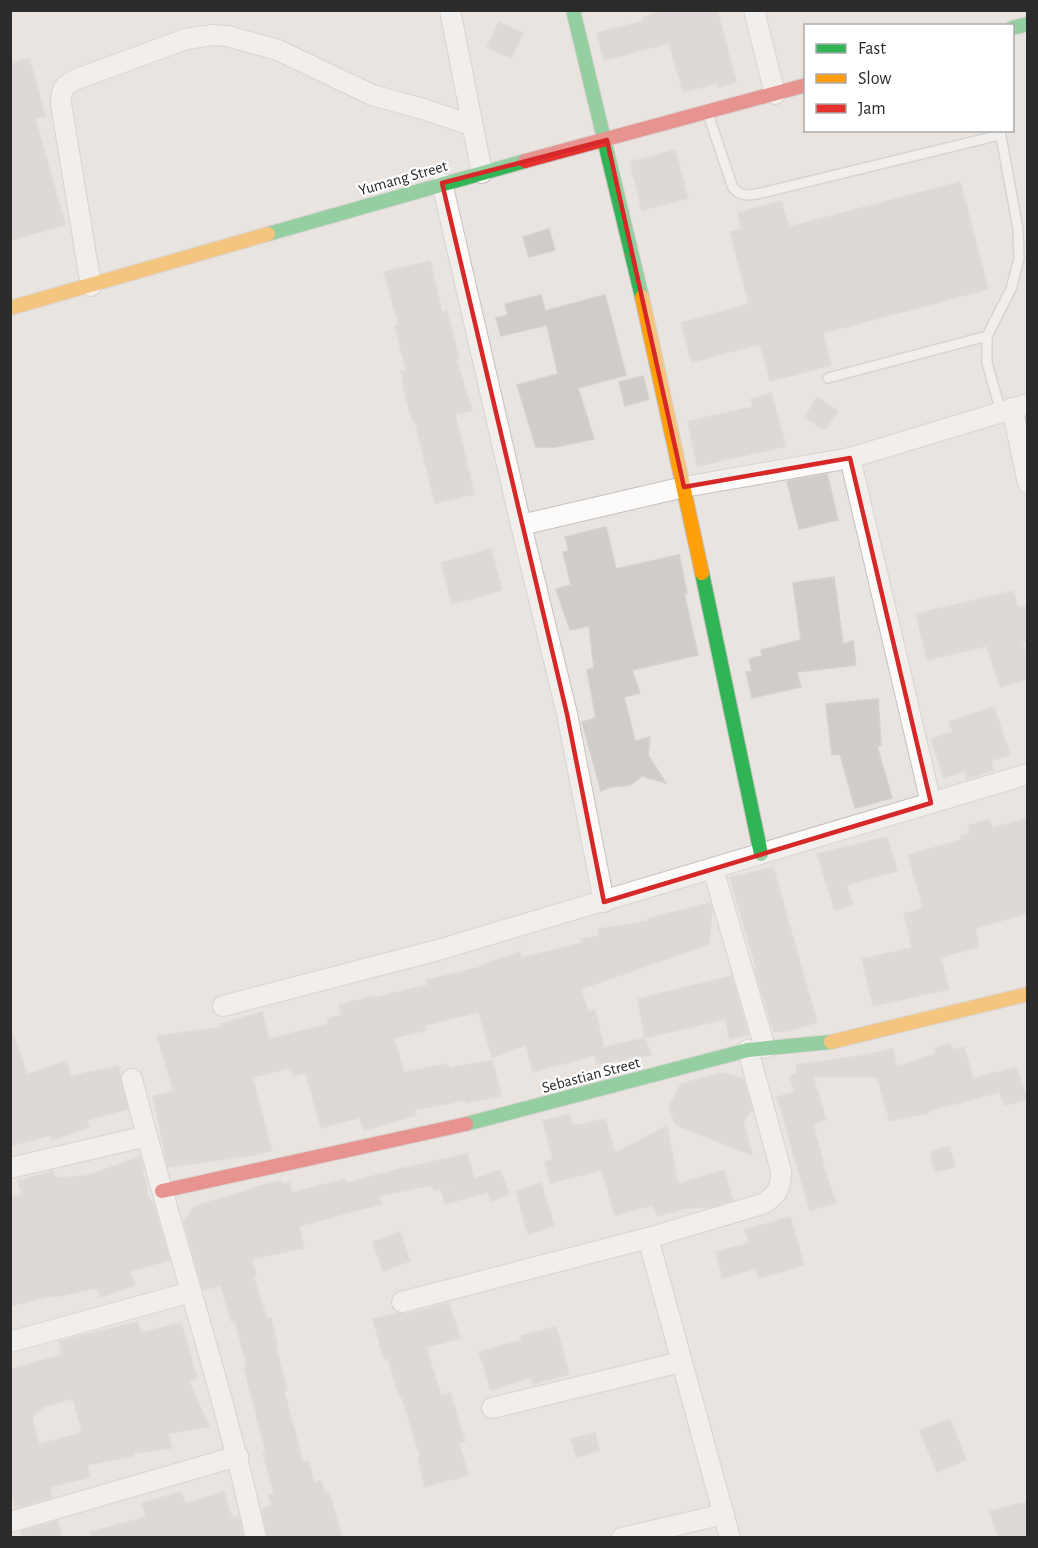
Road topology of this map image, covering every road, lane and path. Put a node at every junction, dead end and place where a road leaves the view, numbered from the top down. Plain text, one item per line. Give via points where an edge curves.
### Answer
1 (450, 10) edge
2 (573, 10) edge
3 (754, 10) edge
4 (804, 86) edge
5 (775, 94) junction
6 (708, 112) junction
7 (471, 125) junction
8 (1000, 133) edge
9 (607, 140) junction
10 (482, 173) junction
11 (442, 183) junction
12 (91, 286) junction
13 (10, 308) edge
14 (987, 336) junction
15 (828, 378) dead end
16 (1014, 408) edge
17 (850, 458) junction
18 (1028, 483) edge
19 (684, 487) junction
20 (521, 525) junction
21 (1028, 774) edge
22 (931, 803) junction
23 (761, 854) junction
24 (713, 869) junction
25 (604, 902) junction
26 (1028, 994) edge
27 (223, 1006) dead end
28 (757, 1049) junction
29 (132, 1079) dead end
30 (147, 1136) junction
31 (10, 1168) edge
32 (162, 1191) junction
33 (648, 1238) junction
34 (191, 1292) junction
35 (402, 1302) dead end
36 (10, 1342) edge
37 (681, 1362) junction
38 (492, 1408) dead end
39 (238, 1456) junction
40 (724, 1514) junction
41 (10, 1522) edge
42 (256, 1538) edge
43 (622, 1538) edge
44 (730, 1538) edge

1 - 7 street
2 - 9 street
3 - 5 street
4 - 5 street, Yumang Street
5 - 6 street, Yumang Street
6 - 8 lane via 733,188 746,195 788,188
6 - 9 street, Yumang Street
7 - 10 street
7 - 12 street via 372,95 278,50 227,36 186,39 77,79 61,91
8 - 14 lane via 1018,229 1019,259 1011,289
9 - 10 street, Yumang Street
9 - 19 street
10 - 11 street, Yumang Street
11 - 12 street, Yumang Street
11 - 20 street
12 - 13 street, Yumang Street
14 - 15 lane
14 - 16 lane via 987,363
16 - 17 street
16 - 18 street
17 - 19 street
17 - 22 street
19 - 20 street
19 - 23 street
20 - 25 street via 567,714
21 - 22 street
22 - 23 street
23 - 24 street
24 - 25 street
24 - 28 street
25 - 27 street
26 - 28 street, Sebastian Street via 835,1042
28 - 32 street, Sebastian Street via 485,1120
28 - 33 street via 781,1171 777,1192 762,1204
29 - 30 street
30 - 31 street
30 - 32 street
32 - 34 street
33 - 35 street
33 - 37 street
34 - 36 street
34 - 39 street
37 - 38 street
37 - 40 street
39 - 41 street
39 - 42 street
40 - 43 street
40 - 44 street

